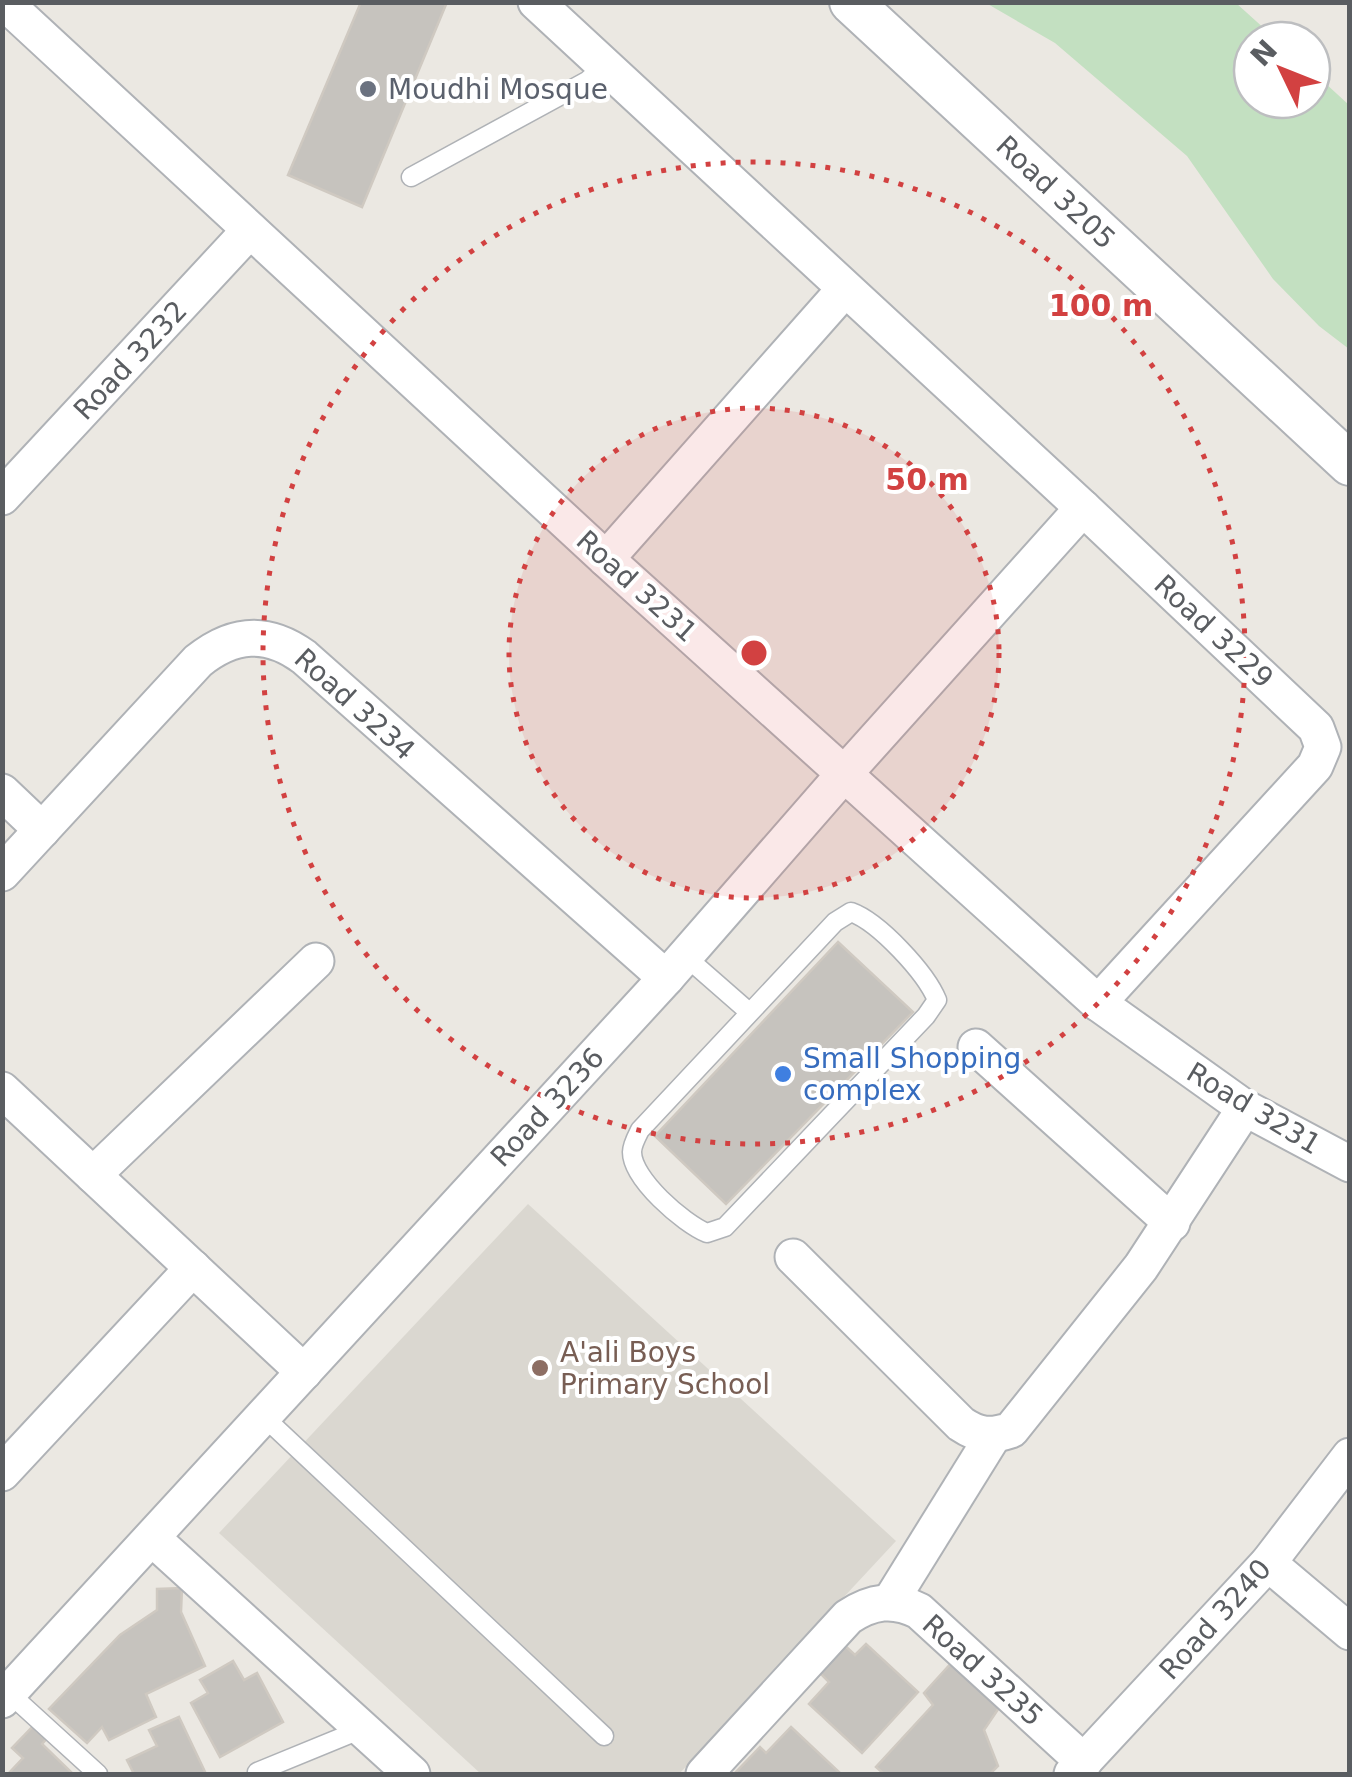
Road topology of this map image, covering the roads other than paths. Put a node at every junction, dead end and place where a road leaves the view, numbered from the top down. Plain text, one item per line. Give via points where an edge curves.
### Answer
1 (536, 2) edge
2 (860, 7) edge
3 (24, 8) edge
4 (604, 66) junction
5 (411, 177) dead end
6 (250, 230) junction
7 (844, 290) junction
8 (1350, 464) edge
9 (5, 490) edge
10 (1083, 508) junction
11 (606, 559) junction
12 (845, 772) junction
13 (2, 792) edge
14 (42, 830) junction
15 (2, 873) edge
16 (316, 961) dead end
17 (675, 967) junction
18 (1098, 1003) junction
19 (748, 1012) junction
20 (976, 1047) dead end
21 (2, 1090) edge
22 (1245, 1108) junction
23 (1350, 1164) edge
24 (93, 1175) junction
25 (1172, 1223) junction
26 (793, 1257) dead end
27 (193, 1268) junction
28 (304, 1372) junction
29 (263, 1416) junction
30 (994, 1436) junction
31 (1350, 1456) edge
32 (2, 1473) edge
33 (152, 1538) junction
34 (1268, 1563) junction
35 (890, 1602) junction
36 (1350, 1632) edge
37 (6, 1696) edge
38 (362, 1729) junction
39 (604, 1736) dead end
40 (1078, 1768) edge
41 (257, 1772) dead end
42 (98, 1774) edge
43 (412, 1774) edge
44 (704, 1774) edge

1 - 4 street, Road 3229
2 - 8 street, Road 3205
3 - 6 street, Road 3231
4 - 5 lane via 588,81
4 - 7 street, Road 3229
6 - 9 street, Road 3232
6 - 11 street, Road 3231
7 - 10 street, Road 3229
7 - 11 street
10 - 12 street, Road 3236
10 - 18 street, Road 3229 via 1316,728 1322,747 1315,766
11 - 12 street, Road 3231
12 - 17 street, Road 3236
12 - 18 street, Road 3231
13 - 14 street
14 - 15 street, Road 3234
14 - 17 street, Road 3234 via 198,662 230,642 268,638 304,658
16 - 24 street
17 - 19 lane
17 - 28 street, Road 3236
18 - 22 street, Road 3231
19 - 19 lane via 851,912 866,918 930,983 937,1000 725,1226 707,1233 692,1227 637,1174 631,1150 640,1130
20 - 25 street
21 - 24 street
22 - 23 street, Road 3231
22 - 25 street
24 - 27 street
25 - 30 street via 1023,1418
26 - 30 street via 961,1424
27 - 28 street
27 - 32 street
28 - 29 street, Road 3236
29 - 33 street, Road 3236
29 - 39 lane
30 - 35 street
31 - 34 street, Road 3240
33 - 37 street, Road 3236
33 - 38 street
34 - 36 street
34 - 40 street, Road 3240
35 - 40 street, Road 3235 via 920,1611
35 - 44 street, Road 3235 via 848,1618
37 - 42 lane
38 - 41 lane
38 - 43 street

